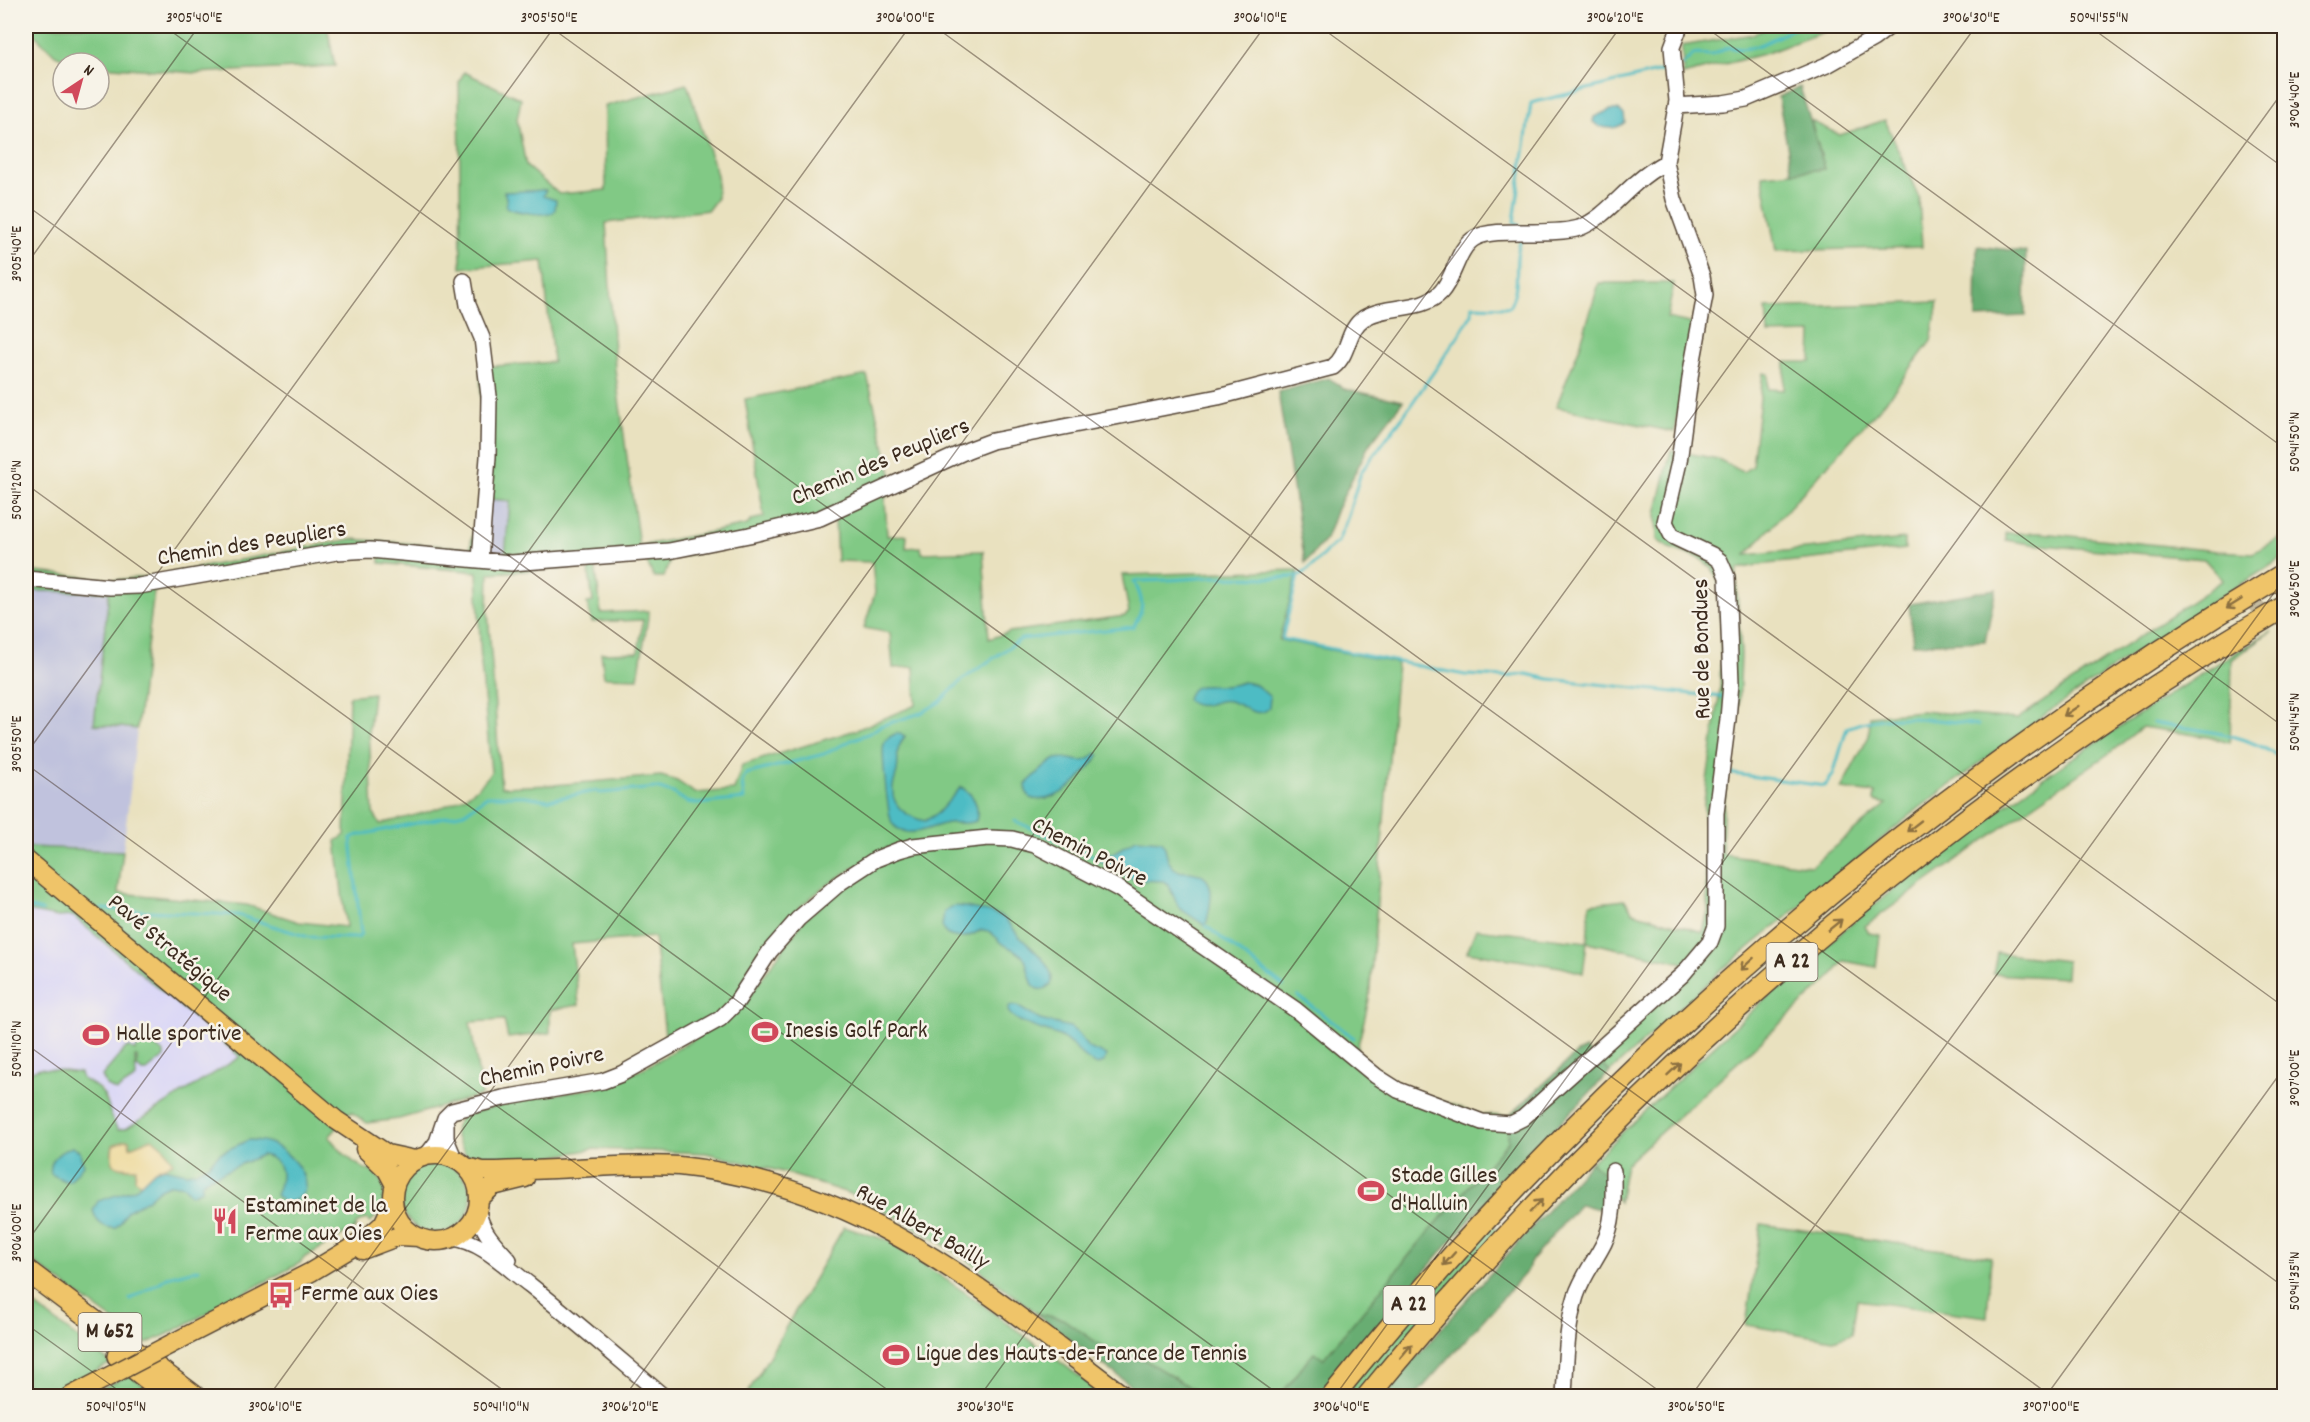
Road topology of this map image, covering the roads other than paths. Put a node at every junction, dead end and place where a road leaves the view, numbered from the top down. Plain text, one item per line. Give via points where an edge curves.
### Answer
1 (1680, 26) edge
2 (1890, 26) edge
3 (1676, 106) junction
4 (1666, 162) junction
5 (464, 281) dead end
6 (480, 561) junction
7 (2284, 574) edge
8 (26, 579) edge
9 (2284, 607) edge
10 (26, 860) edge
11 (456, 1110) junction
12 (336, 1120) junction
13 (1511, 1124) joint
14 (421, 1158) junction
15 (460, 1163) junction
16 (595, 1167) junction
17 (1613, 1171) dead end
18 (394, 1194) junction
19 (479, 1203) junction
20 (420, 1238) junction
21 (453, 1238) junction
22 (26, 1270) edge
23 (311, 1272) junction
24 (26, 1288) edge
25 (554, 1304) junction
26 (71, 1396) edge
27 (170, 1396) edge
28 (194, 1396) edge
29 (663, 1396) edge
30 (1124, 1396) edge
31 (1333, 1396) edge
32 (1368, 1396) edge
33 (1564, 1396) edge

1 - 3 street via 1672,47
2 - 3 street via 1829,64 1746,99
3 - 4 street
4 - 6 street, Chemin des Peupliers via 1641,178 1597,218 1580,227 1474,238 1437,296 1365,318 1354,328 1341,360 1326,370 1209,399 992,441 820,518 749,535 640,554 511,563
4 - 13 street, Rue de Bondues via 1705,295 1690,371 1679,462 1665,522 1672,536 1720,561 1727,577 1731,683 1716,813 1716,926 1710,942 1683,974 1528,1114
5 - 6 street via 468,305 482,338 489,396
6 - 8 street, Chemin des Peupliers via 370,550 337,552 139,586 110,588
7 -> 31 highway, A 22 via 2140,664 2028,741 1895,841 1756,956 1661,1042 1534,1167 1436,1274
32 -> 9 highway, A 22 via 1466,1282 1574,1167 1697,1046 1791,962 2004,792 2126,707
10 - 12 main road, Pavé Stratégique
11 - 13 street, Chemin Poivre via 502,1098 587,1085 621,1074 728,1013 785,933 811,906 859,869 884,855 913,846 1004,838 1044,849 1128,894 1296,1010 1389,1085 1482,1122
11 - 14 street, Chemin Poivre via 445,1118 438,1142
11 - 15 street, Chemin Poivre via 449,1116 446,1131 448,1145
12 - 14 main road, Pavé Stratégique via 387,1154
12 - 18 main road, Pavé Stratégique via 384,1167
14 - 15 main road via 441,1155
14 - 18 main road via 402,1171
15 - 16 main road, Rue Albert Bailly via 483,1171
15 - 19 main road via 475,1179
16 - 19 main road, Rue Albert Bailly via 509,1181 490,1188
16 - 30 main road, Rue Albert Bailly via 655,1165 718,1171 786,1187 852,1212 956,1272
17 - 33 street via 1609,1230 1579,1288 1571,1316
18 - 20 main road via 396,1214
18 - 23 main road via 383,1224 373,1235
19 - 21 main road via 471,1223
19 - 25 street via 480,1222 497,1247
20 - 21 main road
20 - 23 main road via 393,1238
21 - 25 street via 479,1247
22 - 28 highway, M 652
23 - 26 main road, bridge
24 - 27 highway, M 652
25 - 29 street

